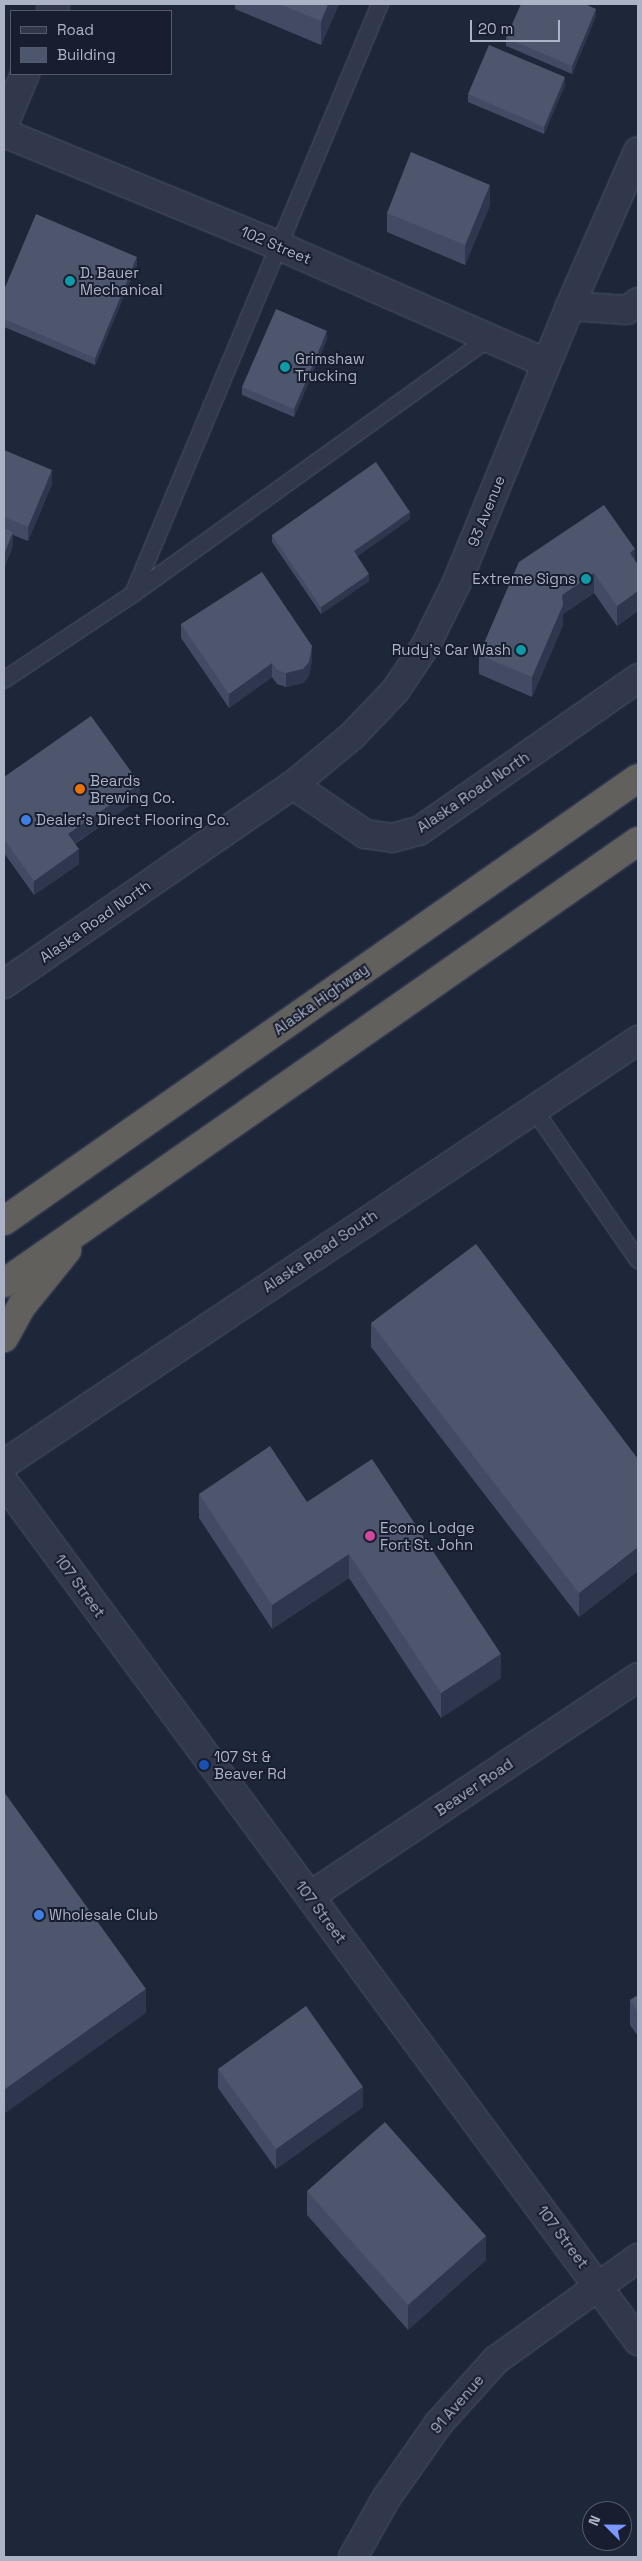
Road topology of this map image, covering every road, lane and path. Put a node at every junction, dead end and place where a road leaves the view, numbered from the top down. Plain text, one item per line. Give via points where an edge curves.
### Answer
1 (380, 4) edge
2 (25, 75) edge
3 (4, 124) edge
4 (4, 133) edge
5 (638, 151) edge
6 (277, 245) junction
7 (638, 302) edge
8 (570, 306) junction
9 (489, 338) junction
10 (546, 363) junction
11 (133, 594) junction
12 (638, 678) edge
13 (4, 680) edge
14 (638, 778) edge
15 (293, 785) junction
16 (638, 841) edge
17 (4, 984) edge
18 (638, 1040) edge
19 (533, 1108) junction
20 (56, 1184) junction
21 (4, 1197) edge
22 (4, 1220) edge
23 (86, 1226) junction
24 (638, 1260) edge
25 (4, 1283) edge
26 (4, 1338) edge
27 (4, 1464) edge
28 (4, 1482) edge
29 (638, 1677) edge
30 (310, 1896) junction
31 (638, 2258) edge
32 (598, 2285) junction
33 (638, 2341) edge
34 (353, 2557) edge

1 - 6 lane
2 - 3 street
4 - 6 street, 102 Street
5 - 8 street, 93 Avenue
6 - 9 street, 102 Street
6 - 11 lane
7 - 8 street via 627,310
8 - 10 street, 93 Avenue
9 - 10 street, 102 Street
9 - 11 lane
10 - 15 street, 93 Avenue via 457,582 426,645 395,690 352,736
11 - 13 lane
12 - 15 street, Alaska Road North via 419,831 392,838 365,834
14 - 20 highway, Alaska Highway
15 - 17 street, Alaska Road North
16 - 23 highway
18 - 19 street, Alaska Road South
19 - 24 lane
19 - 27 street, Alaska Road South
20 - 21 highway
20 - 22 highway, Alaska Highway
23 - 25 highway
23 - 26 highway via 22,1306
28 - 30 street, 107 Street
29 - 30 street, Beaver Road
30 - 32 street, 107 Street
31 - 32 street, 91 Avenue
32 - 33 street, 107 Street
32 - 34 street, 91 Avenue via 496,2360 439,2423 387,2496

